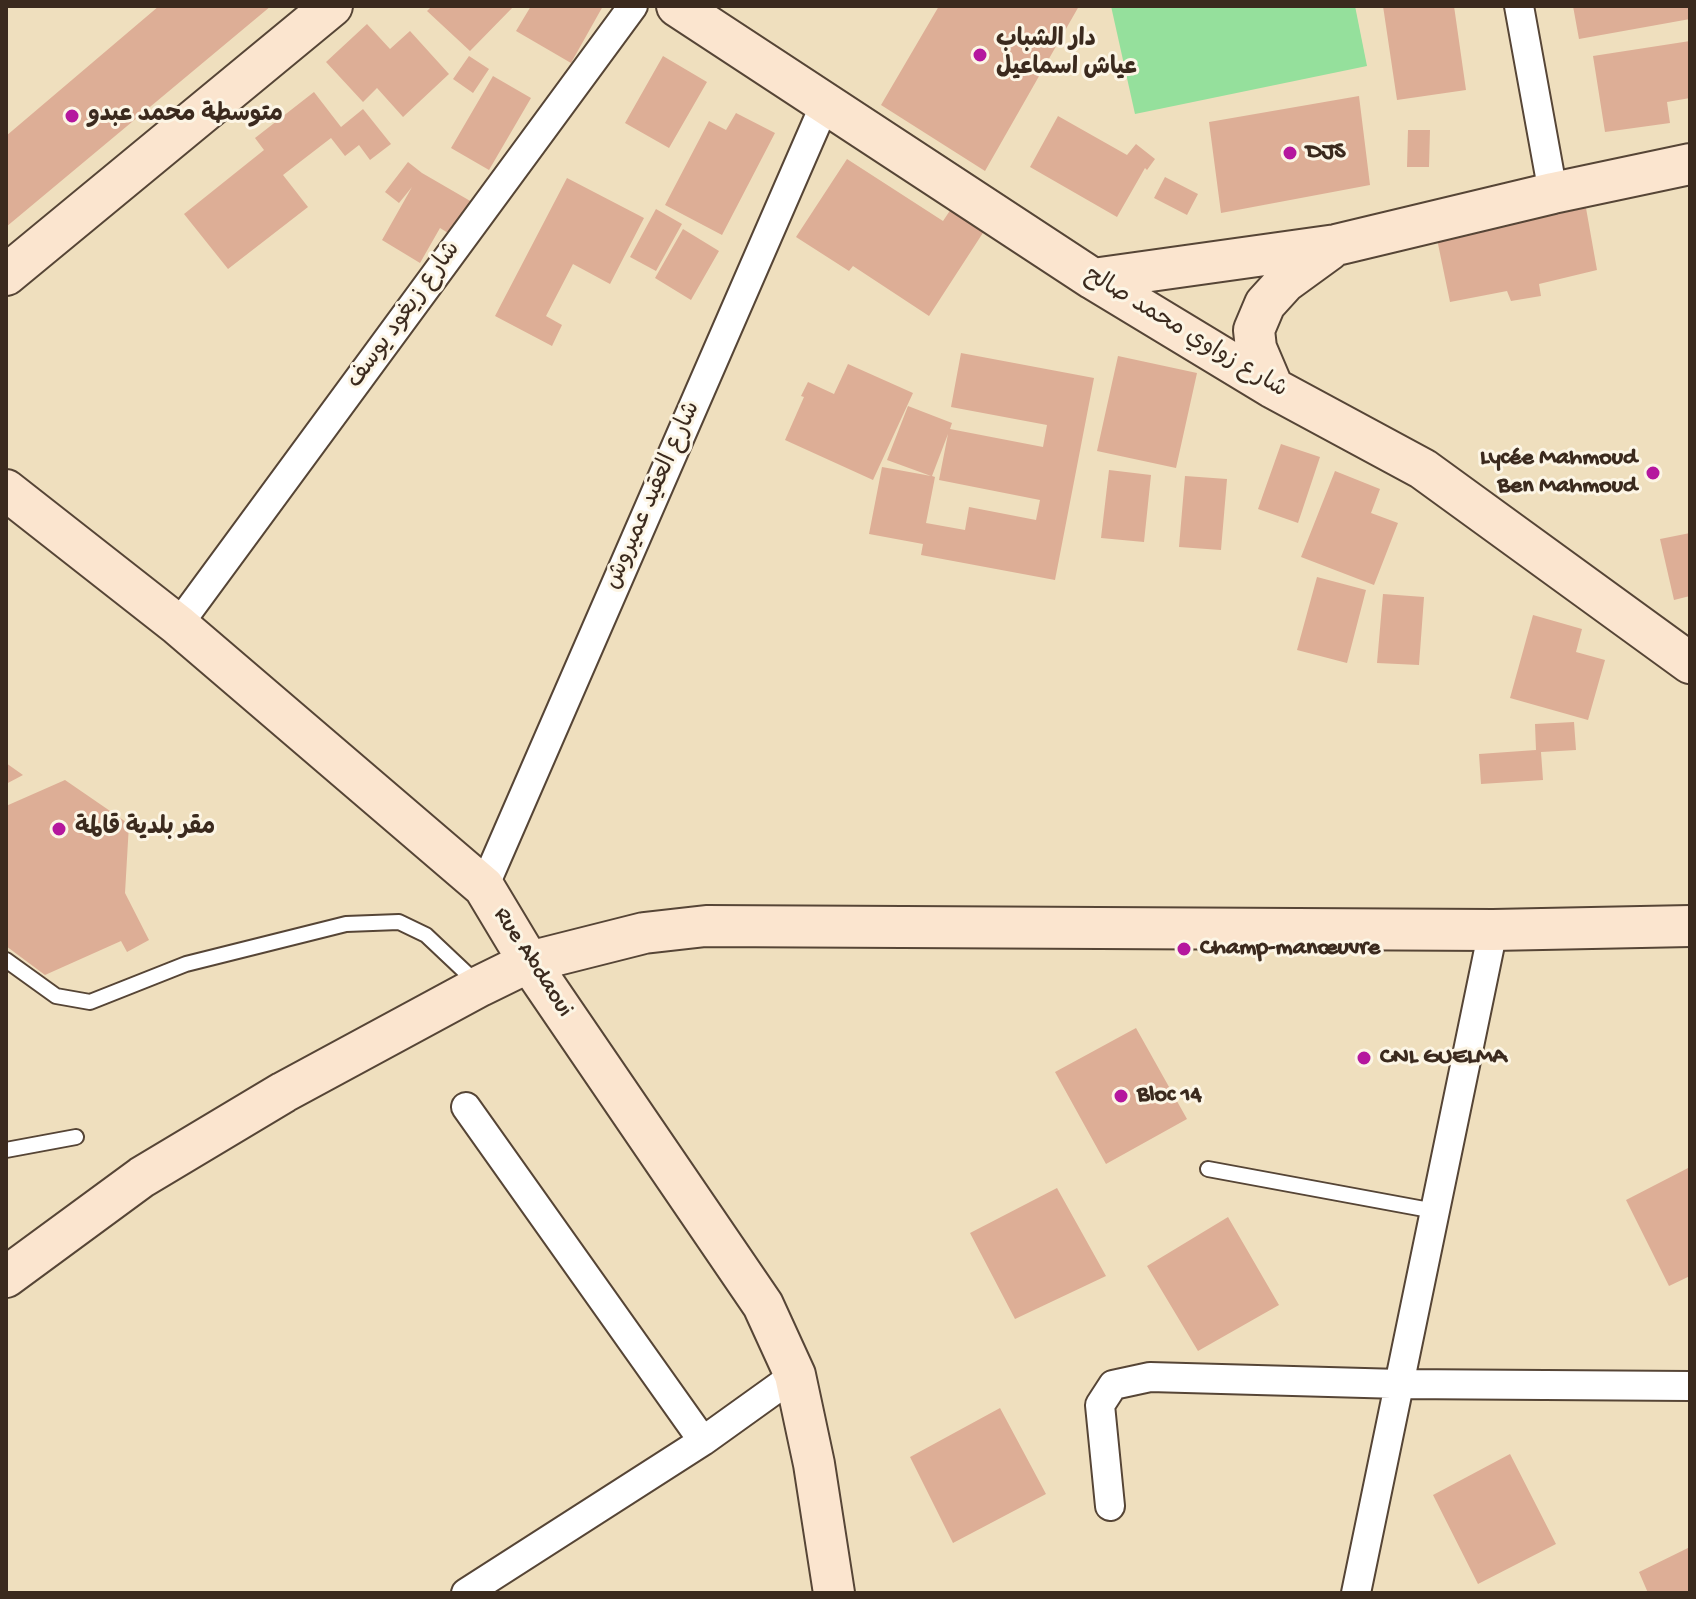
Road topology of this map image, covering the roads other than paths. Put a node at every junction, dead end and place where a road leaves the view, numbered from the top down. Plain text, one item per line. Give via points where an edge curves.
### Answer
1 (332, 6) edge
2 (633, 6) edge
3 (677, 6) edge
4 (1519, 6) edge
5 (825, 104) junction
6 (1690, 164) edge
7 (1553, 193) junction
8 (1336, 245) junction
9 (6, 275) edge
10 (1093, 279) junction
11 (1273, 388) junction
12 (6, 490) edge
13 (178, 625) junction
14 (1690, 663) edge
15 (484, 887) junction
16 (1690, 926) edge
17 (1493, 930) junction
18 (6, 960) edge
19 (529, 962) junction
20 (480, 986) junction
21 (466, 1107) dead end
22 (76, 1137) dead end
23 (6, 1150) edge
24 (1208, 1169) dead end
25 (1435, 1211) junction
26 (6, 1277) edge
27 (795, 1375) junction
28 (1400, 1384) junction
29 (1690, 1386) edge
30 (703, 1441) junction
31 (1110, 1506) dead end
32 (466, 1593) edge
33 (834, 1593) edge
34 (1356, 1593) edge

1 - 9 main road
2 - 13 street, شارع زيغود يوسف
3 - 5 main road, شارع زواوي محمد صالح
4 - 7 street
5 - 10 main road, شارع زواوي محمد صالح
5 - 15 street, شارع العقيد عميروش
6 - 7 main road
7 - 8 main road
8 - 10 main road
8 - 11 main road via 1285,282 1265,304 1254,330
10 - 11 main road, شارع زواوي محمد صالح
11 - 14 main road, شارع زواوي محمد صالح via 1423,469
12 - 13 main road, Rue Abdaoui
13 - 15 main road, Rue Abdaoui
15 - 19 main road, Rue Abdaoui
16 - 17 main road
17 - 19 main road via 706,926 644,933
17 - 25 street
18 - 20 lane via 56,996 90,1002 186,964 346,924 399,922 426,935
19 - 20 main road
19 - 27 main road, Rue Abdaoui via 763,1305
20 - 26 main road via 284,1092 142,1177
21 - 30 street
22 - 23 lane
24 - 25 lane
25 - 28 street
27 - 30 street
27 - 33 main road, Rue Abdaoui
28 - 29 street
28 - 31 street via 1150,1377 1113,1385 1100,1405
28 - 34 street
30 - 32 street

